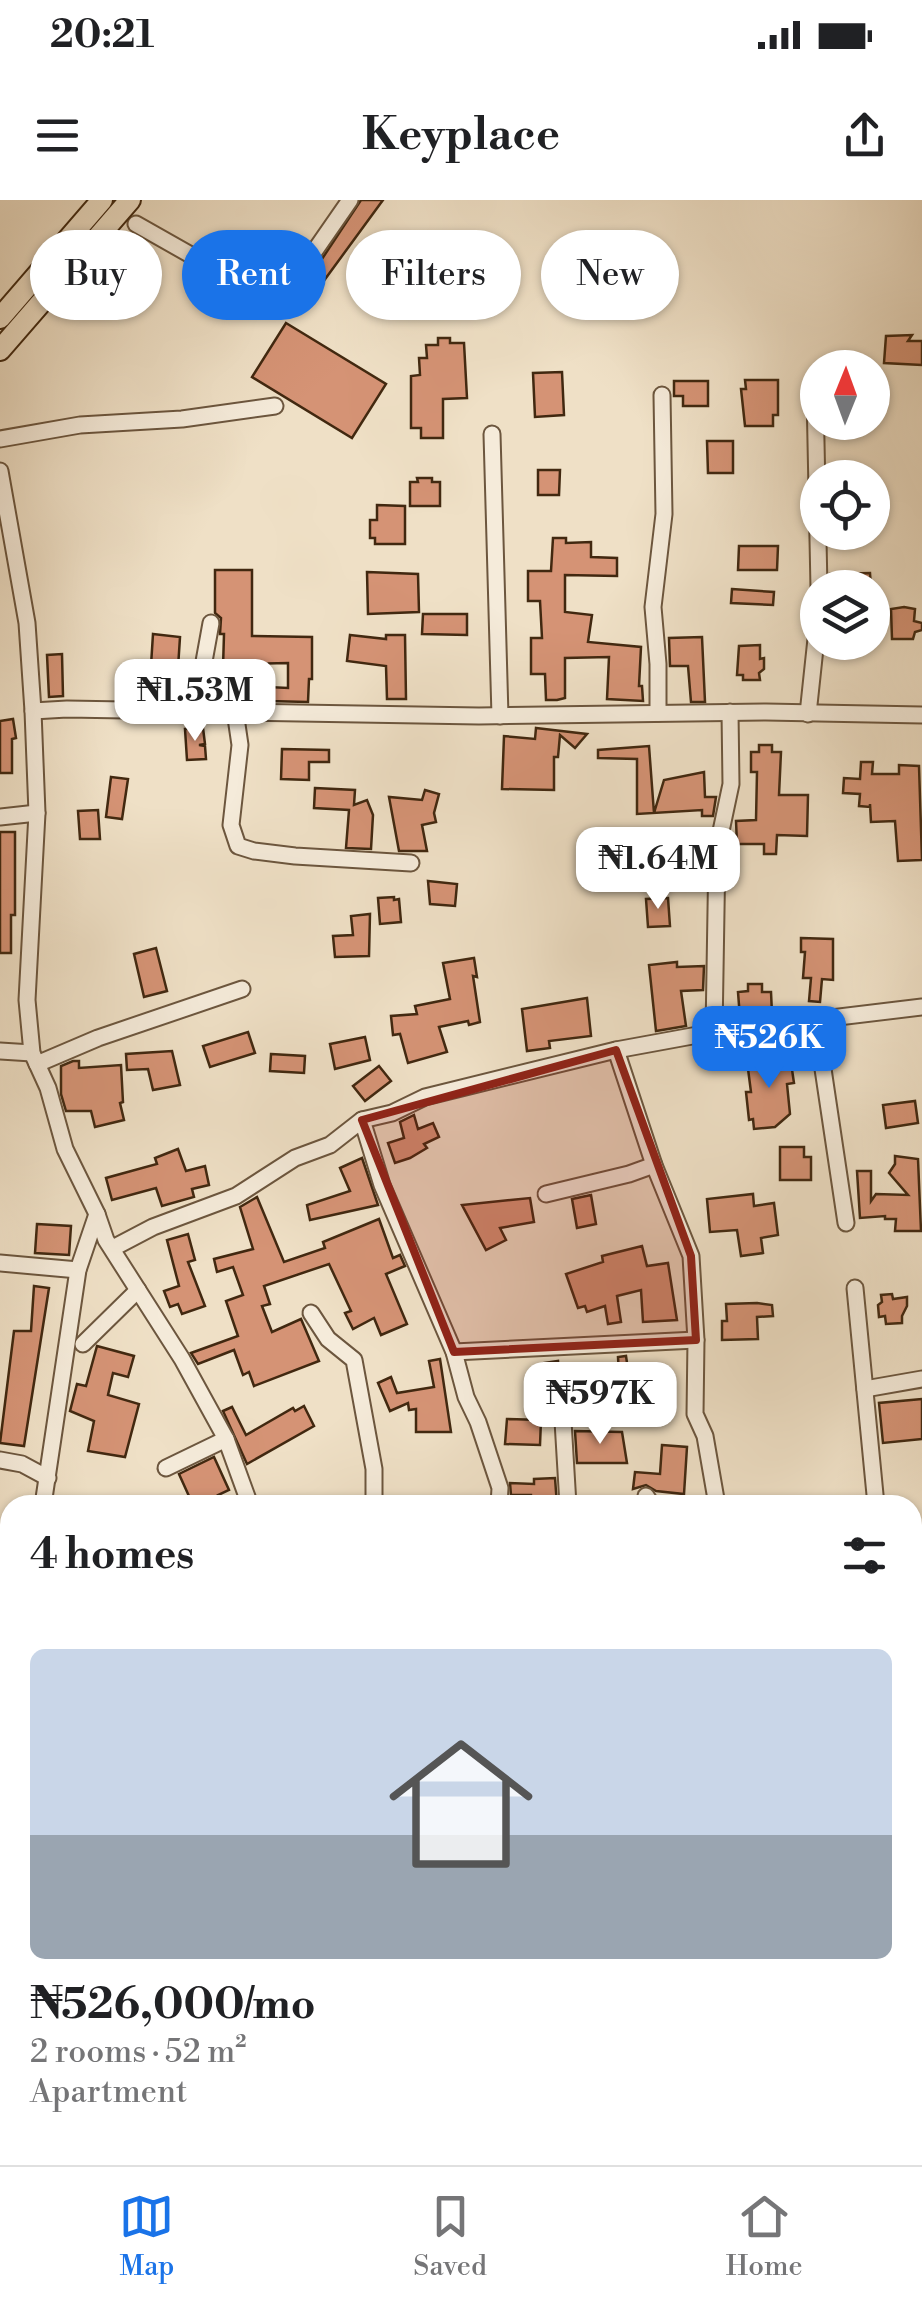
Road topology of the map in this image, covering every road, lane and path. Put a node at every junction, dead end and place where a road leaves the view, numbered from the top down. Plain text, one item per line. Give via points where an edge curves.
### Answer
1 (102, 200) edge
2 (130, 200) edge
3 (350, 200) edge
4 (136, 224) dead end
5 (0, 318) edge
6 (0, 350) edge
7 (662, 395) dead end
8 (275, 406) dead end
9 (492, 434) dead end
10 (0, 440) edge
11 (815, 440) edge
12 (0, 471) edge
13 (818, 570) edge
14 (211, 623) dead end
15 (814, 660) edge
16 (33, 711) junction
17 (195, 711) junction
18 (235, 711) junction
19 (730, 712) junction
20 (658, 713) junction
21 (808, 714) junction
22 (922, 715) edge
23 (500, 716) junction
24 (37, 813) junction
25 (0, 817) edge
26 (410, 863) dead end
27 (242, 989) dead end
28 (922, 1007) edge
29 (816, 1022) junction
30 (714, 1032) junction
31 (616, 1050) junction
32 (0, 1051) edge
33 (35, 1059) junction
34 (362, 1120) junction
35 (654, 1165) junction
36 (546, 1194) dead end
37 (97, 1214) junction
38 (846, 1223) dead end
39 (113, 1248) junction
40 (0, 1264) edge
41 (78, 1270) junction
42 (0, 1271) edge
43 (855, 1288) dead end
44 (138, 1290) junction
45 (312, 1313) dead end
46 (696, 1340) junction
47 (83, 1344) dead end
48 (454, 1352) junction
49 (922, 1379) edge
50 (865, 1389) junction
51 (563, 1421) dead end
52 (226, 1439) junction
53 (0, 1460) edge
54 (166, 1468) dead end
55 (48, 1478) junction
56 (45, 1495) edge
57 (246, 1495) edge
58 (374, 1495) edge
59 (500, 1495) edge
60 (567, 1495) edge
61 (715, 1495) edge
62 (875, 1495) edge

1 - 5 main road
2 - 6 main road
3 - 4 street via 282,298
7 - 20 street via 664,514 652,606
8 - 10 street via 80,425
9 - 23 street
11 - 13 street
12 - 16 street via 26,623
14 - 17 street
15 - 21 street
16 - 17 street
16 - 24 street
17 - 18 street
18 - 23 street
18 - 26 street via 240,744 231,825 238,846
19 - 20 street
19 - 21 street
19 - 30 street via 731,784 717,850
20 - 23 street
21 - 22 street
24 - 25 street
24 - 33 street via 27,1000
27 - 33 street
28 - 29 street
29 - 30 street
29 - 38 street
30 - 31 street
31 - 34 street via 425,1097
31 - 35 street
32 - 33 street
33 - 37 street via 65,1149
34 - 39 street via 236,1196
34 - 48 street via 382,1184
35 - 36 street
35 - 46 street via 690,1256
37 - 39 street
37 - 41 street
39 - 44 street
40 - 41 street
40 - 42 street
41 - 55 street
43 - 50 street
44 - 47 street
44 - 52 street
45 - 58 street via 354,1360
46 - 48 street
46 - 61 street via 695,1414
48 - 59 street
49 - 50 street
50 - 62 street
51 - 60 street
52 - 54 street
52 - 57 street
53 - 55 street
55 - 56 street

